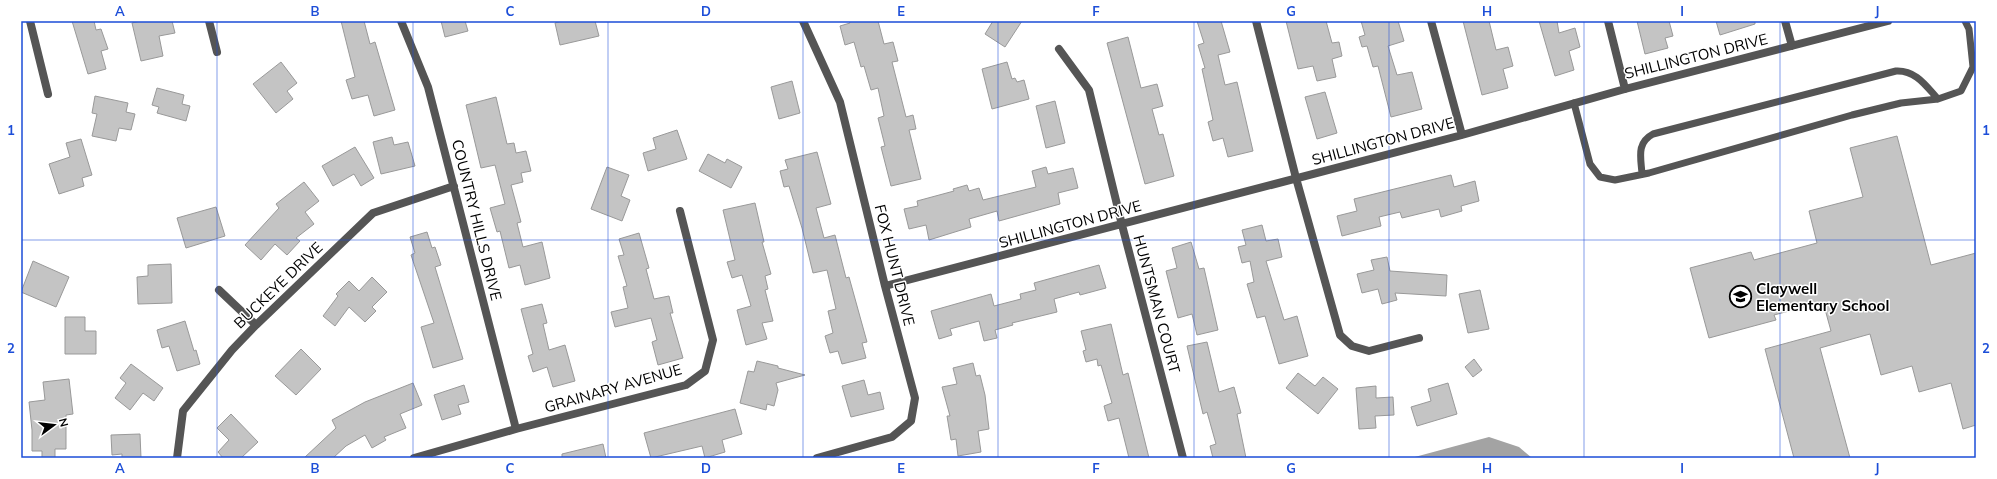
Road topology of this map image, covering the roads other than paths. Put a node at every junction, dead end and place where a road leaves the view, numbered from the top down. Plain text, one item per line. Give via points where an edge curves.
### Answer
1 (30, 21) edge
2 (209, 21) edge
3 (400, 21) edge
4 (803, 21) edge
5 (1256, 21) edge
6 (1431, 21) edge
7 (1608, 21) edge
8 (1785, 21) edge
9 (1888, 21) edge
10 (1965, 21) edge
11 (1792, 46) junction
12 (1059, 49) dead end
13 (217, 52) dead end
14 (1625, 89) junction
15 (48, 94) dead end
16 (1938, 99) junction
17 (1574, 103) junction
18 (1462, 135) junction
19 (1642, 174) junction
20 (1296, 178) junction
21 (454, 186) junction
22 (680, 211) dead end
23 (1122, 225) junction
24 (885, 286) junction
25 (219, 290) dead end
26 (256, 325) junction
27 (1419, 338) dead end
28 (516, 429) junction
29 (177, 458) edge
30 (414, 458) edge
31 (817, 458) edge
32 (1183, 458) edge

1 - 15 street
2 - 13 street
3 - 21 street, COUNTRY HILLS DRIVE via 428,87
4 - 24 street, FOX HUNT DRIVE via 840,102
5 - 20 street
6 - 18 street
7 - 14 street
8 - 11 street
9 - 11 street, SHILLINGTON DRIVE
10 - 16 lane via 1969,29 1973,67 1961,91
11 - 14 street, SHILLINGTON DRIVE
12 - 23 street, HUNTSMAN COURT via 1089,90
14 - 17 street, SHILLINGTON DRIVE
16 - 19 lane via 1901,103 1852,115
16 - 19 lane via 1912,73 1896,71 1653,134 1645,139 1641,146
17 - 18 street, SHILLINGTON DRIVE
17 - 19 lane via 1590,164 1600,176 1615,180
18 - 20 street, SHILLINGTON DRIVE
20 - 23 street, SHILLINGTON DRIVE
20 - 27 street via 1340,335 1352,346 1369,350
21 - 26 street, BUCKEYE DRIVE via 373,212
21 - 28 street, COUNTRY HILLS DRIVE
22 - 28 street, GRAINARY AVENUE via 713,340 705,371 686,385
23 - 24 street, SHILLINGTON DRIVE
23 - 32 street, HUNTSMAN COURT
24 - 31 street, FOX HUNT DRIVE via 915,398 911,421 892,437
25 - 26 street
26 - 29 street, BUCKEYE DRIVE via 232,350 183,411
28 - 30 street, GRAINARY AVENUE

